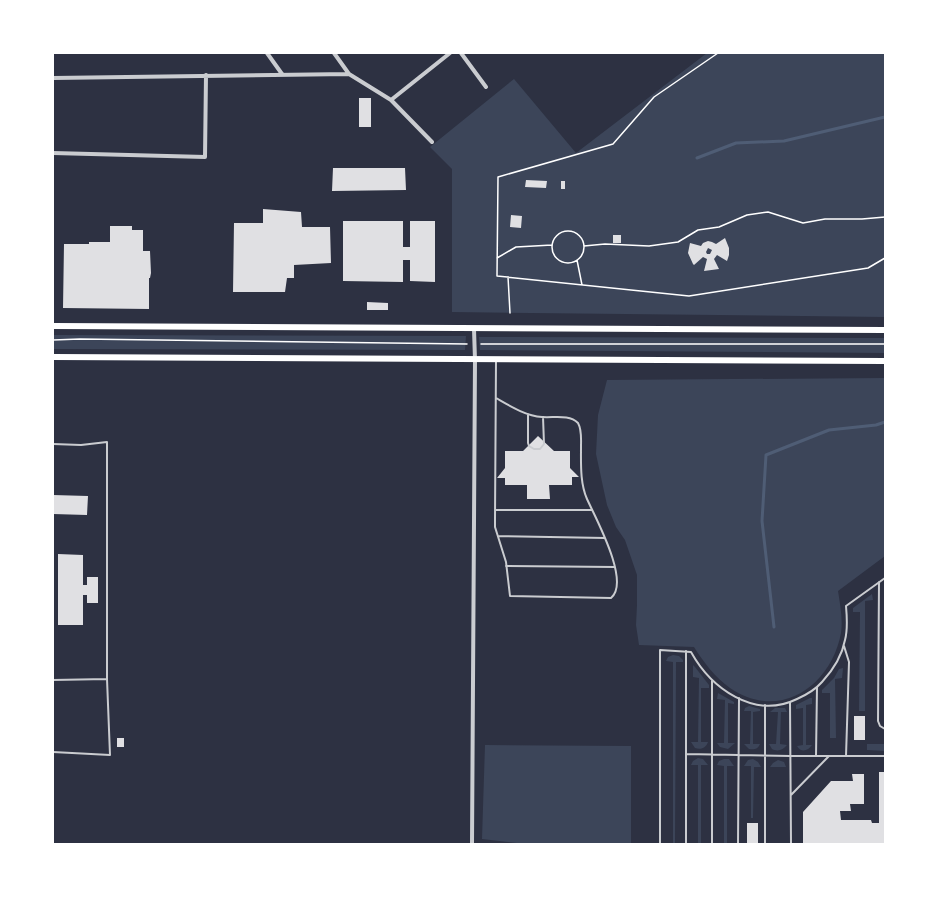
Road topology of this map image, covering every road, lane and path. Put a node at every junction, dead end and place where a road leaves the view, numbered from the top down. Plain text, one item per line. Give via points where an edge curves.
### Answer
1 (267, 53) edge
2 (334, 53) edge
3 (450, 53) edge
4 (461, 53) edge
5 (718, 53) edge
6 (282, 74) junction
7 (349, 74) junction
8 (206, 76) junction
9 (53, 78) edge
10 (486, 87) dead end
11 (391, 100) junction
12 (432, 142) dead end
13 (53, 153) edge
14 (885, 217) edge
15 (552, 245) junction
16 (584, 246) junction
17 (498, 258) junction
18 (885, 258) edge
19 (577, 260) junction
20 (508, 277) junction
21 (582, 285) junction
22 (510, 313) dead end
23 (53, 326) edge
24 (474, 329) junction
25 (885, 330) edge
26 (53, 357) edge
27 (475, 360) junction
28 (496, 360) junction
29 (885, 361) edge
30 (496, 398) junction
31 (528, 414) junction
32 (543, 417) junction
33 (53, 444) edge
34 (495, 510) junction
35 (592, 510) junction
36 (498, 536) junction
37 (605, 538) junction
38 (506, 566) junction
39 (615, 567) junction
40 (885, 578) edge
41 (879, 582) junction
42 (844, 645) junction
43 (686, 651) junction
44 (53, 680) edge
45 (107, 680) junction
46 (712, 680) junction
47 (817, 687) junction
48 (739, 698) junction
49 (790, 702) junction
50 (765, 705) junction
51 (885, 729) edge
52 (53, 752) edge
53 (686, 754) junction
54 (712, 754) junction
55 (739, 755) junction
56 (765, 756) junction
57 (790, 756) junction
58 (816, 756) junction
59 (829, 756) junction
60 (846, 756) junction
61 (885, 756) edge
62 (791, 795) junction
63 (472, 844) edge
64 (660, 844) edge
65 (686, 844) edge
66 (712, 844) edge
67 (738, 844) edge
68 (765, 844) edge
69 (791, 844) edge

1 - 6 street
2 - 7 street
3 - 11 street
4 - 10 street
5 - 17 path via 654,97 613,144 498,177
6 - 7 street
6 - 8 street
7 - 11 street
8 - 9 street
8 - 13 street via 205,157
11 - 12 street
14 - 16 path via 825,219 804,223 768,212 747,214 719,227 698,230 678,242 649,246
15 - 16 path via 556,236 565,231 576,233
15 - 17 path via 516,247
15 - 19 path via 554,256 562,262 572,263
16 - 19 path
17 - 20 path via 497,276
18 - 21 path via 868,268 689,296
19 - 21 path
20 - 21 path
20 - 22 path
23 - 24 main road
24 - 25 main road
24 - 27 street
26 - 27 main road
27 - 28 main road
27 - 63 street
28 - 29 main road
28 - 30 lane
30 - 31 lane
30 - 34 lane
31 - 32 lane
31 - 32 lane via 528,443 534,449 540,449 544,444
32 - 35 lane via 571,418 578,423 581,432 583,483
33 - 45 lane via 81,445 107,442
34 - 35 lane
34 - 36 lane
35 - 37 lane
36 - 37 lane
36 - 38 lane
37 - 39 lane
38 - 39 lane
38 - 39 lane via 510,596 609,599 617,588
40 - 41 lane
41 - 42 lane via 846,606
41 - 51 lane via 878,722
42 - 47 lane via 834,667
42 - 60 lane via 849,662
43 - 46 lane via 691,652
43 - 53 lane
43 - 64 lane via 660,650
44 - 45 lane
45 - 52 lane via 110,755
46 - 48 lane via 723,690
46 - 54 lane
47 - 49 lane
47 - 58 lane
48 - 50 lane
48 - 55 lane
49 - 50 lane
49 - 57 lane
50 - 56 lane
53 - 54 lane
53 - 65 lane
54 - 55 lane
54 - 66 lane
55 - 56 lane
55 - 67 lane
56 - 57 lane
56 - 68 lane
57 - 58 lane
57 - 62 lane
58 - 59 lane
59 - 60 lane
59 - 62 lane
60 - 61 lane
62 - 69 lane

